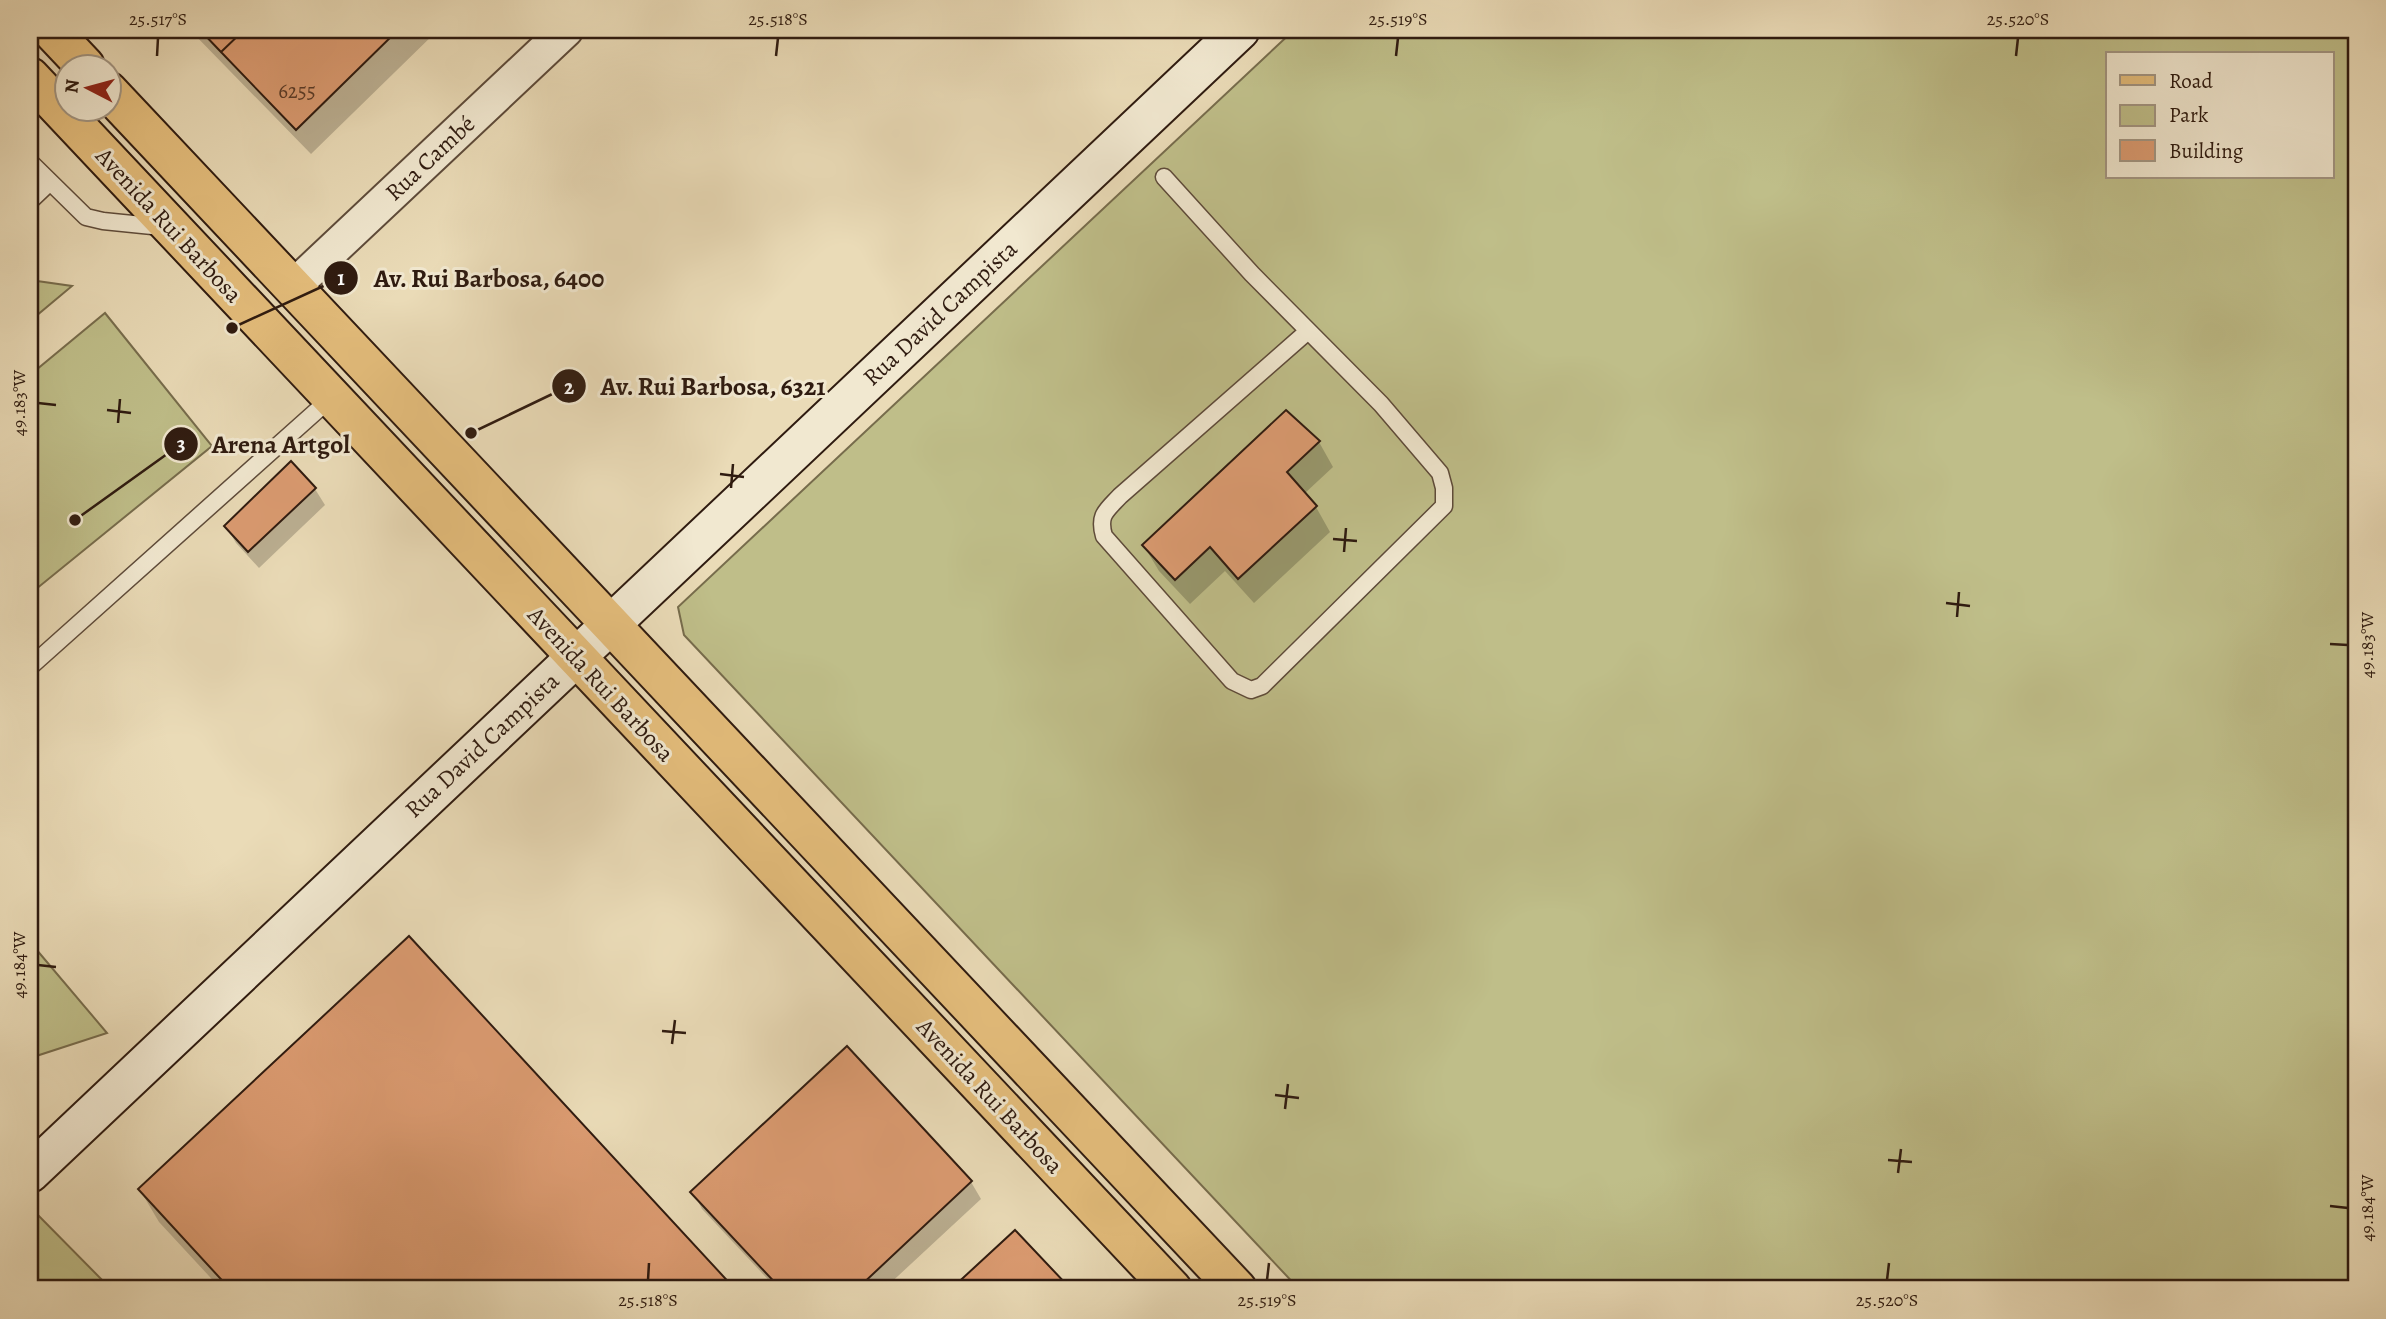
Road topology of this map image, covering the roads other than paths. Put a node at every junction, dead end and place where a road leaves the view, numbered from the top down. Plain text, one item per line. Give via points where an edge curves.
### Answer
1 (51, 30) edge
2 (566, 30) edge
3 (1234, 32) edge
4 (72, 52) edge
5 (30, 77) edge
6 (122, 106) edge
7 (30, 162) edge
8 (1164, 177) dead end
9 (49, 183) junction
10 (30, 201) edge
11 (172, 228) junction
12 (293, 287) junction
13 (1308, 331) junction
14 (331, 398) junction
15 (611, 624) junction
16 (576, 657) junction
17 (30, 667) edge
18 (30, 1173) edge
19 (1165, 1287) edge
20 (1237, 1289) edge

1 - 4 main road
2 - 12 street, Rua Cambé
3 - 15 main road, Rua David Campista
5 - 11 main road, Avenida Rui Barbosa
6 - 12 main road, Avenida Rui Barbosa
7 - 9 lane
8 - 13 lane
9 - 10 lane
9 - 11 lane via 86,216
11 - 14 main road, Avenida Rui Barbosa
12 - 15 main road, Avenida Rui Barbosa
13 - 13 lane via 1440,472 1444,506 1262,686 1251,690 1232,681 1104,536 1101,524 1103,514 1121,496
14 - 16 main road, Avenida Rui Barbosa
14 - 17 lane
15 - 16 main road, Rua David Campista
15 - 20 main road, Avenida Rui Barbosa
16 - 18 main road, Rua David Campista
16 - 19 main road, Avenida Rui Barbosa

